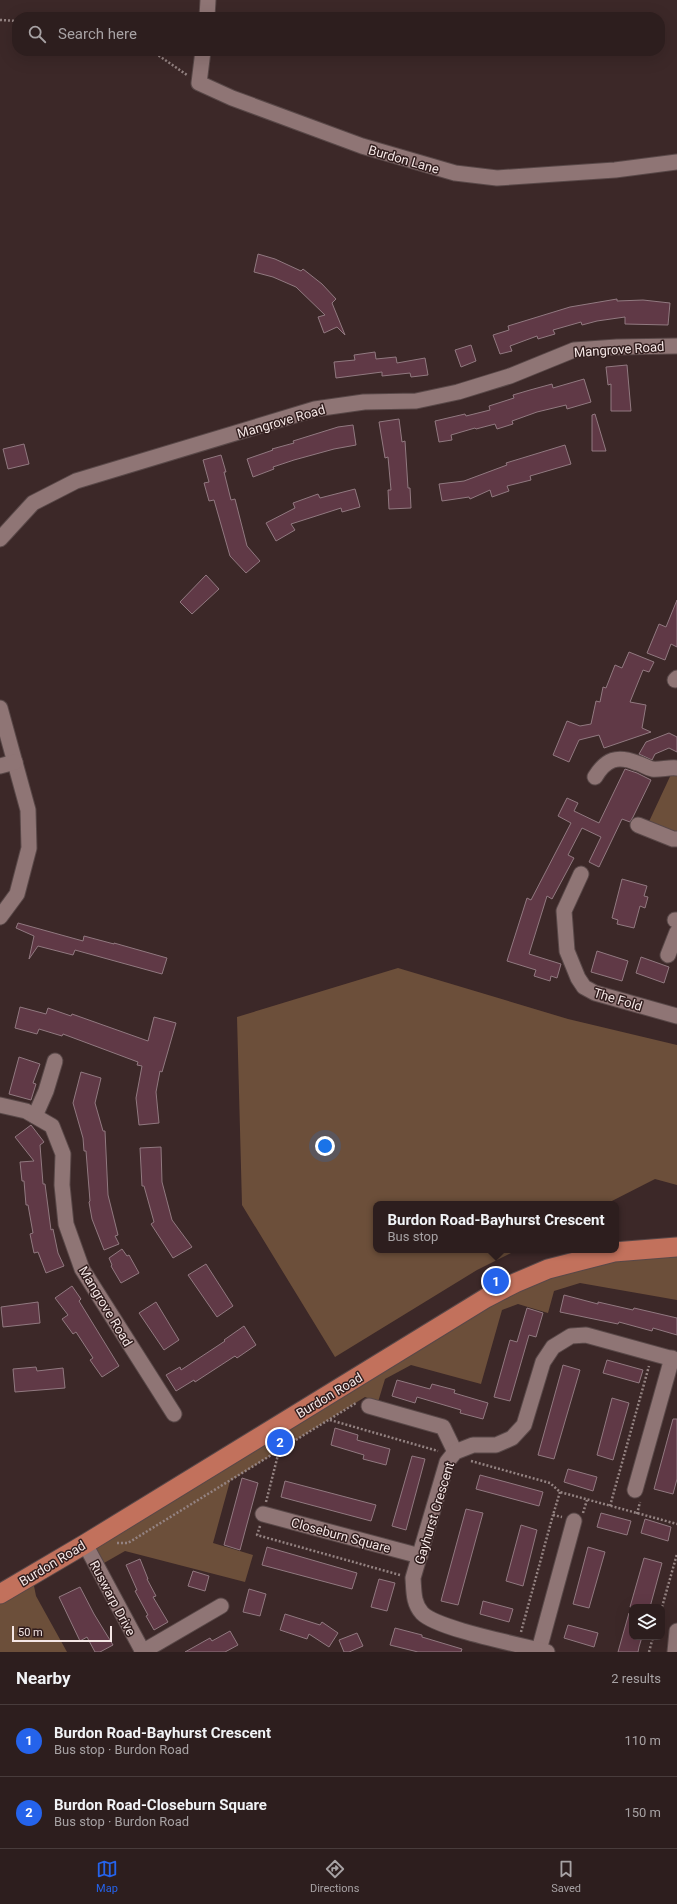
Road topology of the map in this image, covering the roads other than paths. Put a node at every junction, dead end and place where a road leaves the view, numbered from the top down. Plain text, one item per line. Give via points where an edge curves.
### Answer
1 (208, 0) edge
2 (207, 12) edge
3 (202, 56) edge
4 (677, 162) edge
5 (677, 346) edge
6 (0, 539) edge
7 (0, 708) edge
8 (15, 762) junction
9 (0, 766) edge
10 (677, 768) edge
11 (595, 777) dead end
12 (638, 825) dead end
13 (677, 839) edge
14 (581, 874) dead end
15 (0, 917) edge
16 (676, 924) edge
17 (668, 955) dead end
18 (677, 1016) edge
19 (55, 1061) dead end
20 (0, 1105) edge
21 (36, 1116) junction
22 (677, 1247) edge
23 (619, 1252) edge
24 (610, 1253) edge
25 (674, 1359) edge
26 (364, 1404) road end
27 (174, 1414) dead end
28 (451, 1457) junction
29 (635, 1490) dead end
30 (263, 1514) road end
31 (574, 1521) road end
32 (85, 1544) junction
33 (420, 1556) junction
34 (0, 1594) edge
35 (220, 1606) dead end
36 (677, 1631) edge
37 (543, 1651) edge
38 (142, 1652) edge
39 (675, 1652) edge

1 - 2 street
3 - 4 street, Burdon Lane via 199,83 232,98 362,146 455,173 497,178 615,170
5 - 6 street, Mangrove Road via 574,350 510,376 458,392 416,401 364,402 315,410 76,481 33,503
7 - 8 street
8 - 9 street
8 - 15 street via 28,810 29,848 17,894
10 - 11 street via 652,769 620,759 603,765
12 - 13 street via 673,840
14 - 18 street, The Fold via 564,911 567,951 584,987 595,993
16 - 17 street
19 - 21 street
20 - 21 street, Mangrove Road
21 - 27 street, Mangrove Road via 52,1126 62,1154 66,1224 82,1268
22 - 23 main road, Burdon Road
24 - 32 main road, Burdon Road via 548,1269 486,1298
25 - 28 street, Gayhurst Crescent via 586,1335 571,1336 554,1347 543,1362 524,1425 512,1438 496,1445 473,1445
25 - 29 street
26 - 28 street via 443,1427
28 - 33 street, Gayhurst Crescent
30 - 33 street, Closeburn Square
31 - 37 street
32 - 34 main road, Burdon Road
32 - 38 street, Ruswarp Drive
33 - 37 street, Gayhurst Crescent via 413,1578 414,1597 423,1613 441,1625
35 - 38 street, Ruswarp Drive
36 - 39 street

